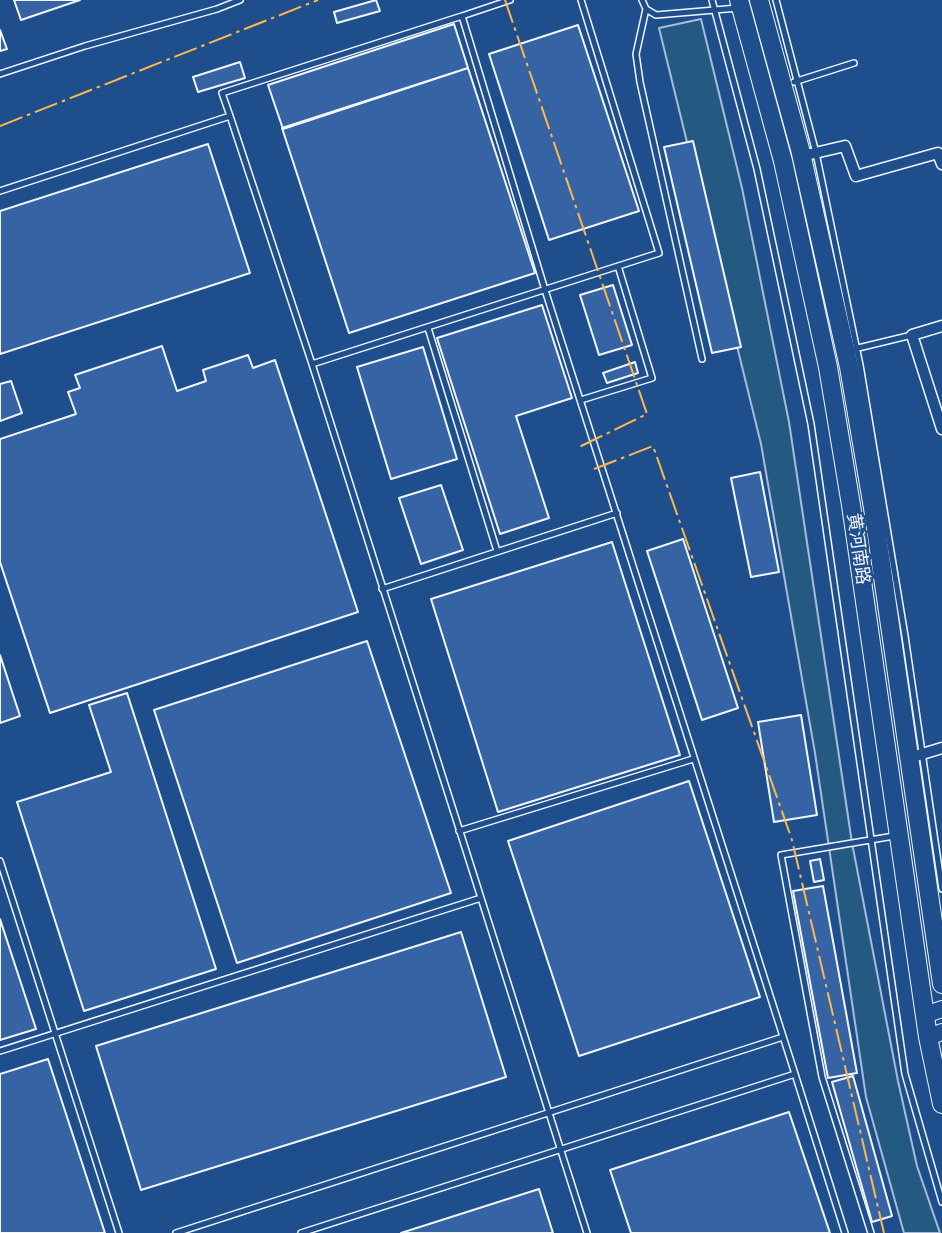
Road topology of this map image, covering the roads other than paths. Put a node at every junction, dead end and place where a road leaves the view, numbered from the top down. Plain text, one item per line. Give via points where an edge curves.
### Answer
1 (240, 0) edge
2 (510, 0) edge
3 (581, 0) edge
4 (642, 0) edge
5 (712, 0) edge
6 (759, 0) edge
7 (776, 0) edge
8 (740, 4) edge
9 (646, 9) junction
10 (715, 10) junction
11 (462, 16) junction
12 (854, 64) dead end
13 (0, 74) edge
14 (790, 83) junction
15 (230, 117) junction
16 (809, 155) junction
17 (942, 164) edge
18 (0, 191) edge
19 (618, 266) junction
20 (545, 290) junction
21 (942, 326) edge
22 (428, 328) junction
23 (912, 335) junction
24 (851, 350) junction
25 (702, 359) dead end
26 (312, 364) junction
27 (581, 400) junction
28 (942, 429) edge
29 (617, 513) junction
30 (497, 551) junction
31 (382, 589) junction
32 (942, 748) edge
33 (916, 756) junction
34 (693, 760) junction
35 (459, 831) junction
36 (898, 835) junction
37 (871, 839) junction
38 (0, 860) edge
39 (8, 885) junction
40 (0, 888) edge
41 (942, 889) edge
42 (481, 898) junction
43 (942, 984) edge
44 (933, 1012) edge
45 (55, 1034) junction
46 (935, 1035) edge
47 (783, 1037) junction
48 (0, 1051) edge
49 (795, 1074) junction
50 (942, 1104) edge
51 (549, 1112) junction
52 (561, 1151) junction
53 (942, 1202) edge
54 (119, 1233) edge
55 (176, 1233) edge
56 (301, 1233) edge
57 (587, 1233) edge
58 (845, 1233) edge
59 (871, 1233) edge

1 - 13 lane
2 - 11 lane
3 - 19 lane via 659,253
4 - 9 lane
5 - 10 lane
6 - 14 main road, 黄河南路
7 - 14 lane
8 - 10 lane
8 - 36 main road, 黄河南路 via 783,161 828,368
9 - 10 lane via 656,15
9 - 25 lane via 636,54 640,82
10 - 37 lane via 757,169 811,424
11 - 15 lane via 222,93
11 - 20 lane
12 - 14 lane
14 - 16 main road, 黄河南路
15 - 18 lane
15 - 26 lane
16 - 17 street via 845,146 856,176 938,153
16 - 24 main road, 黄河南路
19 - 20 lane
19 - 27 lane via 652,378
20 - 22 lane
20 - 27 lane
21 - 23 street
22 - 26 lane
22 - 30 lane
23 - 24 lane
23 - 28 street
24 - 33 main road, 黄河南路
26 - 31 lane
27 - 29 lane
29 - 30 lane
29 - 34 lane
30 - 31 lane
31 - 35 lane
32 - 33 street
33 - 41 lane
33 - 43 main road, 黄河南路
34 - 35 lane
34 - 47 lane
35 - 42 lane
36 - 37 lane
36 - 44 main road, 黄河南路
37 - 53 lane via 905,1074
37 - 59 lane via 782,855 822,1077
38 - 39 lane
39 - 40 lane
39 - 45 lane
42 - 45 lane
42 - 51 lane
44 - 46 main road, 黄河南路
45 - 48 lane
45 - 54 lane
46 - 50 main road, 黄河南路
47 - 49 lane
47 - 51 lane
49 - 52 lane
49 - 58 lane
51 - 52 lane
51 - 55 lane
52 - 56 lane
52 - 57 lane

